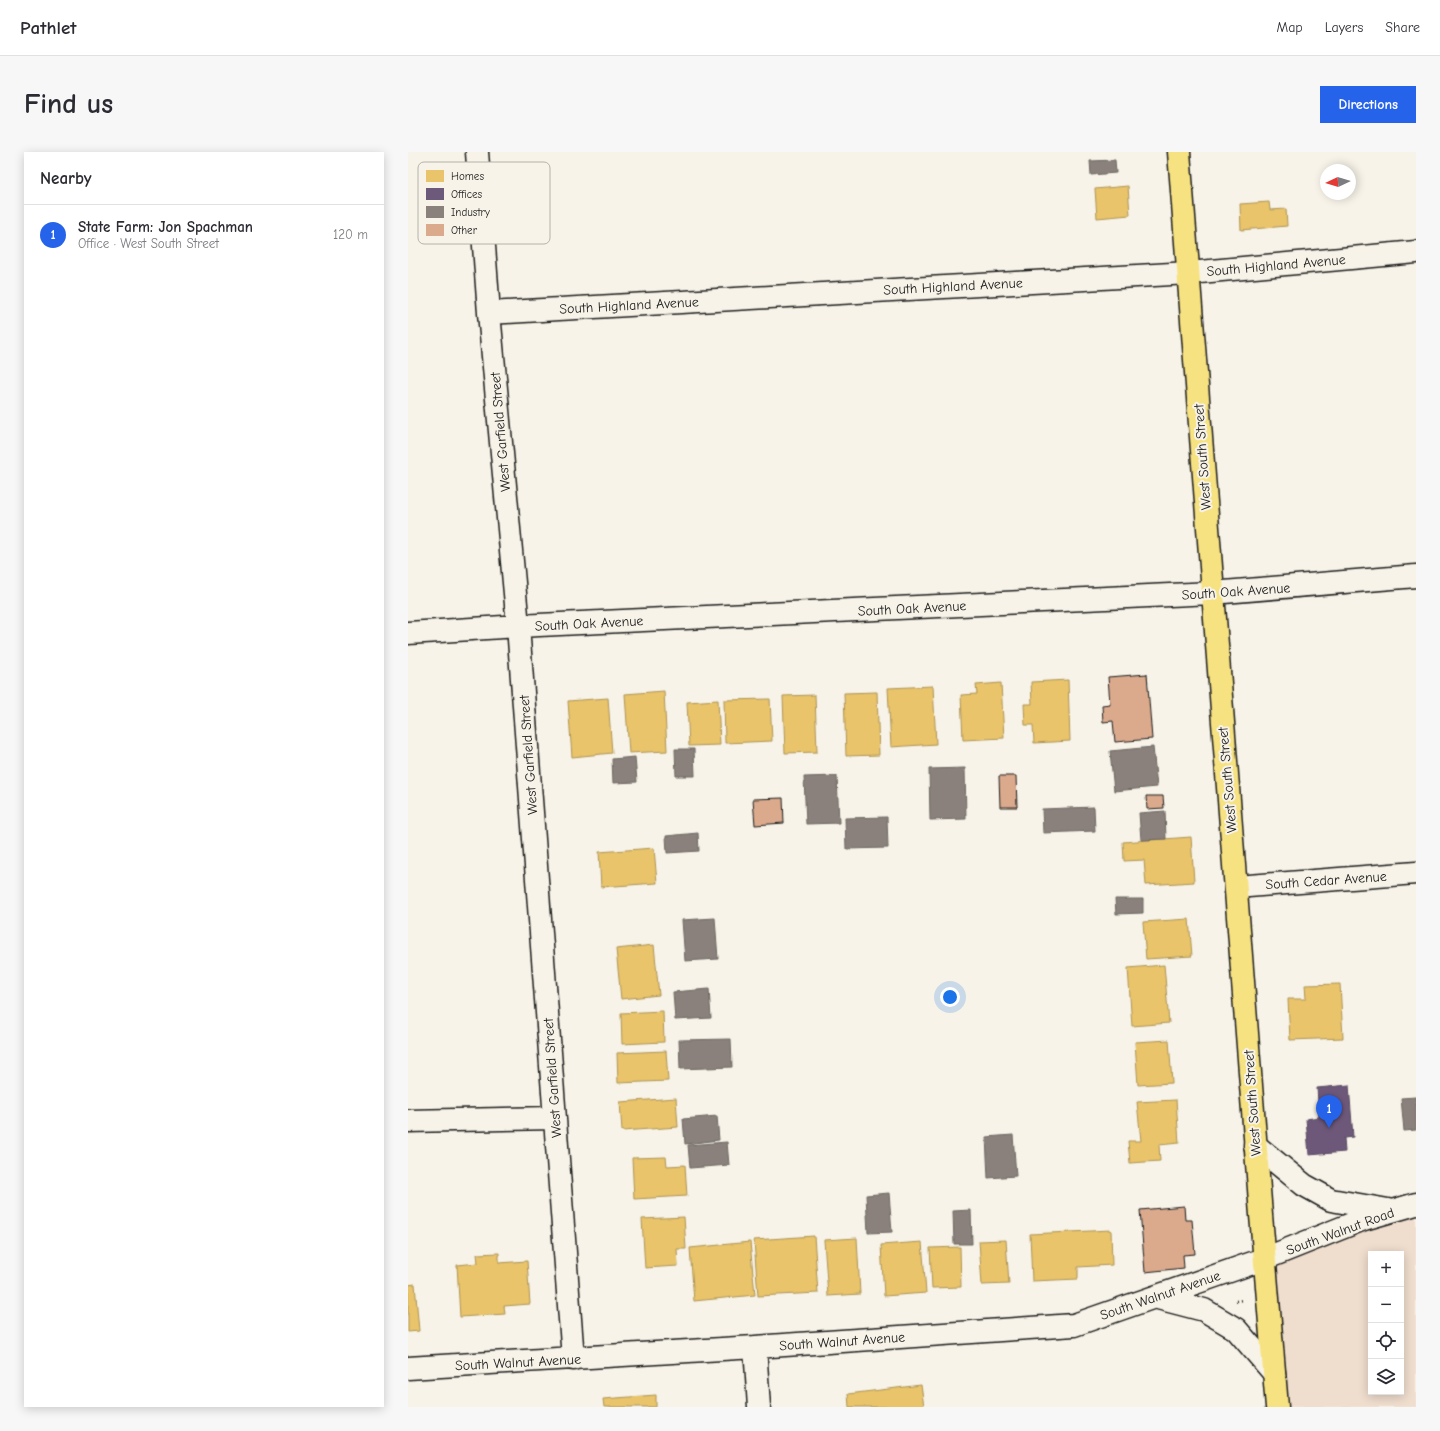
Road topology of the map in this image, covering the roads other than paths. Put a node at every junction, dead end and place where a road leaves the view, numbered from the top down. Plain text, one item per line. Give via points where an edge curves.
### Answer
1 (477, 152) edge
2 (1179, 152) edge
3 (478, 162) edge
4 (484, 244) edge
5 (1416, 252) edge
6 (1189, 272) junction
7 (489, 313) junction
8 (1416, 576) edge
9 (1212, 593) junction
10 (518, 626) junction
11 (408, 633) edge
12 (1416, 873) edge
13 (1236, 887) junction
14 (555, 1118) junction
15 (408, 1121) edge
16 (1255, 1145) junction
17 (1416, 1204) edge
18 (1393, 1211) junction
19 (1264, 1259) junction
20 (1154, 1297) junction
21 (755, 1347) junction
22 (573, 1359) junction
23 (408, 1368) edge
24 (1274, 1373) junction
25 (759, 1407) edge
26 (1277, 1407) edge

1 - 3 street, West Garfield Street
2 - 6 main road, West South Street
4 - 7 street, West Garfield Street
5 - 6 street, South Highland Avenue
6 - 7 street, South Highland Avenue
6 - 9 main road, West South Street
7 - 10 street, West Garfield Street
8 - 9 street, South Oak Avenue
9 - 10 street, South Oak Avenue
9 - 13 main road, West South Street
10 - 11 street, South Oak Avenue
10 - 14 street, West Garfield Street
12 - 13 street, South Cedar Avenue
13 - 16 main road, West South Street
14 - 15 street
14 - 22 street, West Garfield Street
16 - 18 street via 1304,1184 1331,1200
16 - 19 main road, West South Street
17 - 18 street, South Walnut Road
18 - 19 street, South Walnut Road
19 - 20 street, South Walnut Avenue
19 - 24 main road, West South Street
20 - 21 street, South Walnut Avenue via 1074,1325
20 - 24 street via 1204,1310 1236,1330
21 - 22 street, South Walnut Avenue
21 - 25 street
22 - 23 street, South Walnut Avenue
24 - 26 main road, West South Street

